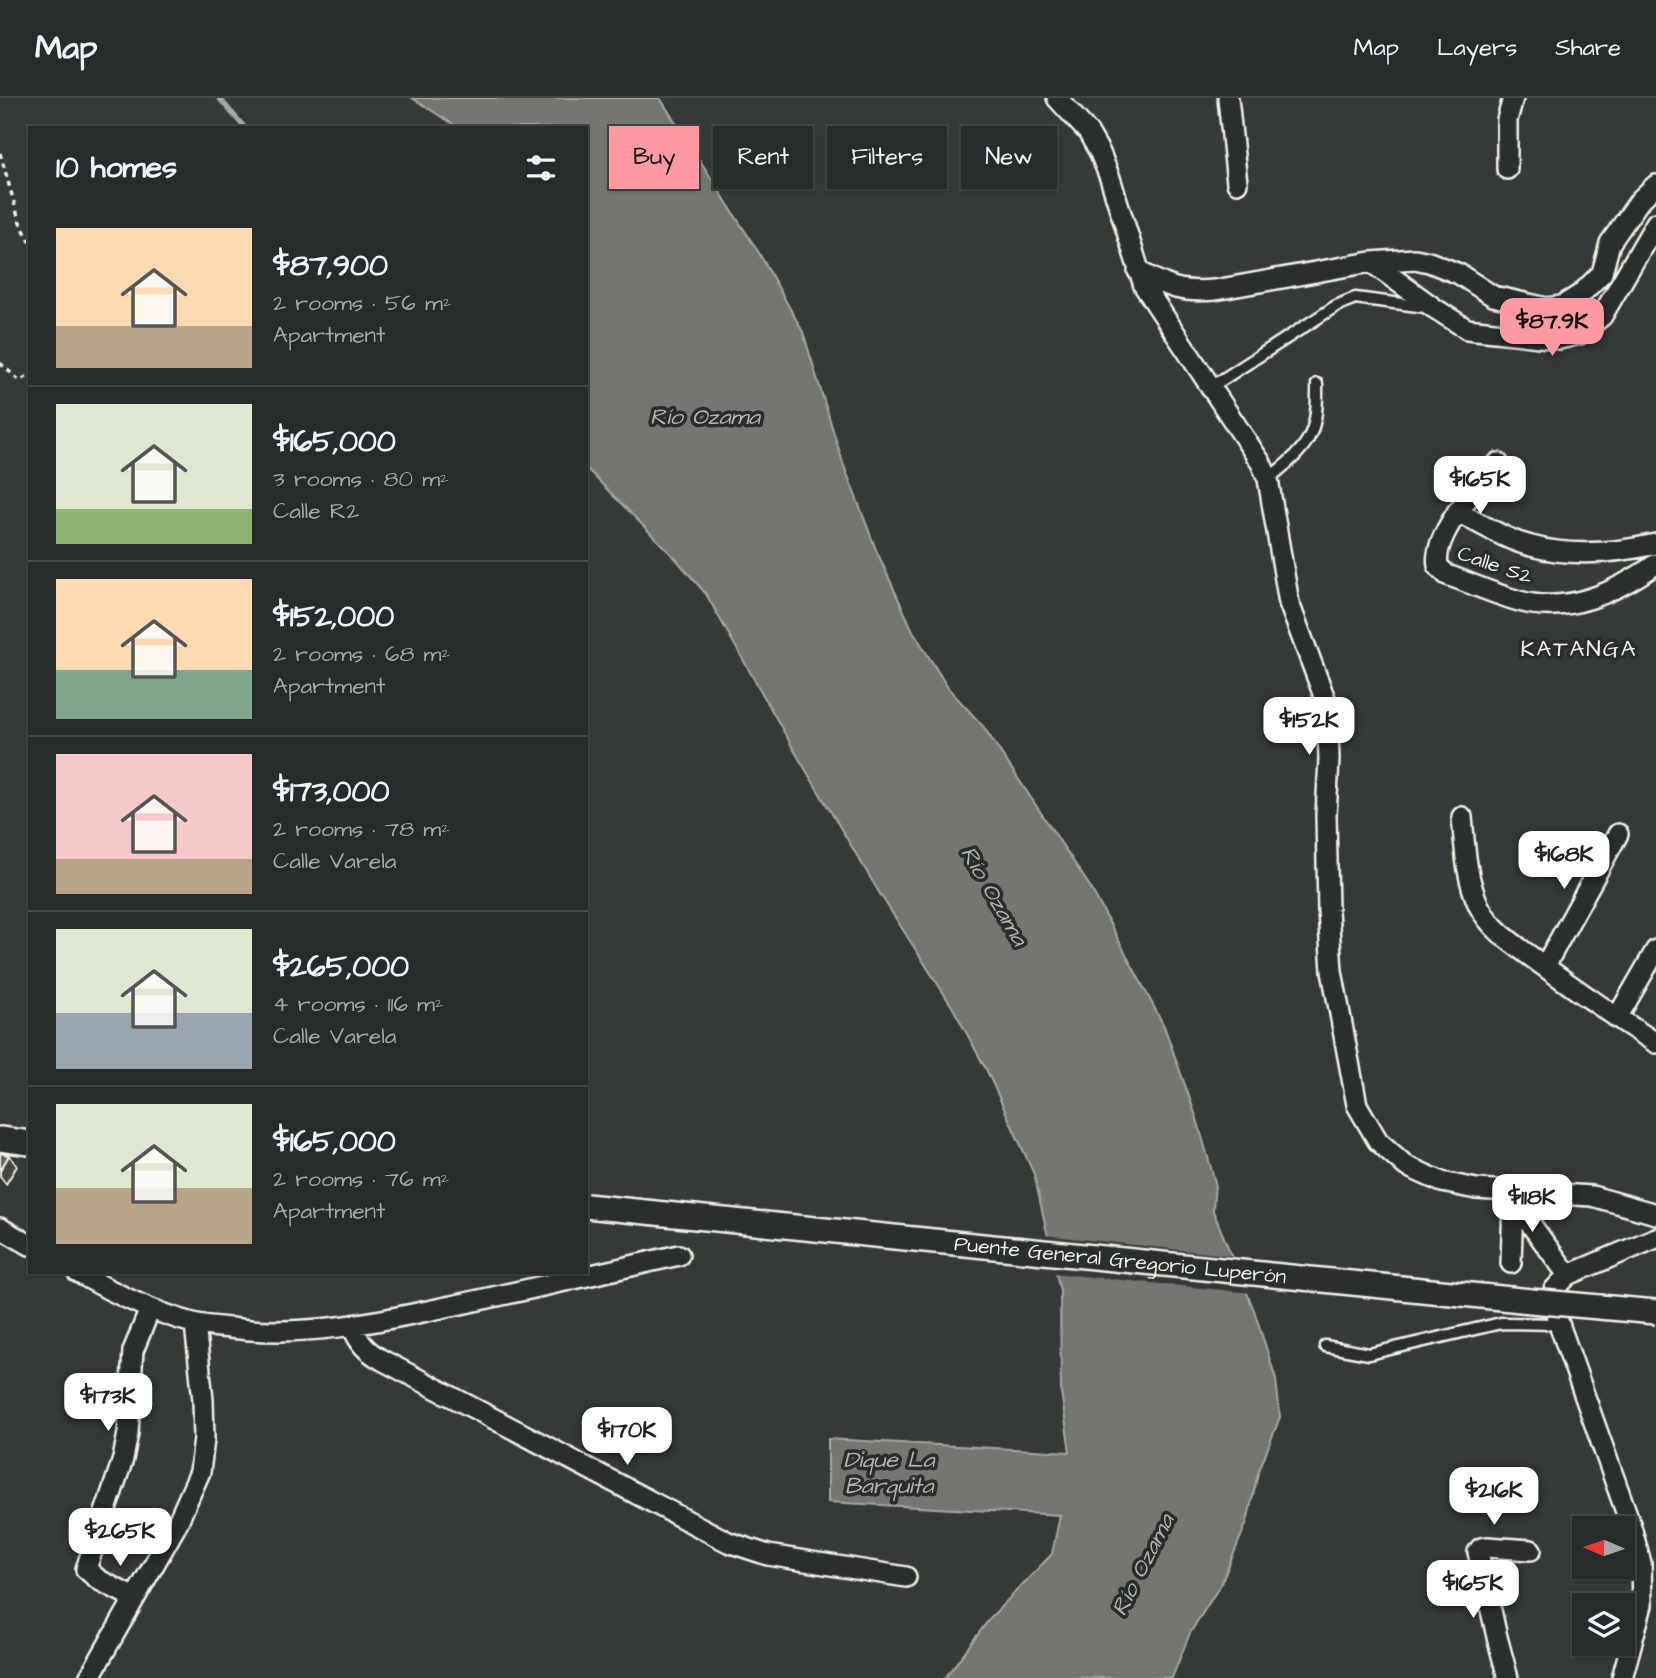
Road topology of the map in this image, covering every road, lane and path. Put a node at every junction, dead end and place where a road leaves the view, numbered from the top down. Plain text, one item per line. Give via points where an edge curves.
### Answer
1 (1057, 98) edge
2 (1228, 98) edge
3 (1513, 98) edge
4 (0, 153) edge
5 (1507, 169) dead end
6 (1237, 183) dead end
7 (1656, 185) edge
8 (1656, 223) edge
9 (28, 238) edge
10 (1371, 262) junction
11 (1138, 271) junction
12 (1434, 308) junction
13 (0, 363) edge
14 (28, 375) edge
15 (1317, 384) dead end
16 (1211, 387) junction
17 (1498, 463) dead end
18 (1268, 479) junction
19 (1457, 512) junction
20 (1656, 544) edge
21 (1656, 564) edge
22 (1462, 817) dead end
23 (1618, 834) dead end
24 (1656, 950) edge
25 (1545, 967) junction
26 (1617, 1018) junction
27 (1656, 1043) edge
28 (0, 1139) edge
29 (28, 1143) edge
30 (1510, 1197) junction
31 (588, 1206) edge
32 (1656, 1214) edge
33 (0, 1228) edge
34 (1656, 1238) edge
35 (28, 1244) edge
36 (679, 1255) dead end
37 (1511, 1262) dead end
38 (80, 1274) edge
39 (1568, 1275) junction
40 (150, 1309) junction
41 (1656, 1312) edge
42 (195, 1324) junction
43 (1559, 1324) junction
44 (352, 1326) junction
45 (1325, 1346) dead end
46 (1531, 1550) dead end
47 (906, 1577) dead end
48 (134, 1598) junction
49 (89, 1678) edge
50 (1508, 1678) edge
51 (1622, 1678) edge

1 - 11 street via 1100,153
2 - 6 street
3 - 5 street via 1507,120
4 - 9 path
7 - 10 street via 1611,243 1602,273 1562,306 1547,308 1493,296 1429,262
8 - 12 street via 1602,316 1580,334 1559,339 1467,329
10 - 11 street via 1191,292 1172,289
10 - 12 street
11 - 16 street via 1153,302
12 - 16 lane via 1355,298
13 - 14 path via 20,381
15 - 18 lane via 1317,415 1310,438
16 - 18 street
17 - 19 street
18 - 30 street via 1289,603 1327,704 1328,922 1332,971 1357,1105 1378,1141 1406,1166 1442,1182
19 - 20 street via 1529,546 1556,551
19 - 21 street, Calle S2 via 1438,551 1438,566 1447,575 1520,601 1547,604 1591,599
22 - 25 street via 1467,868 1480,908 1493,928
23 - 25 street
24 - 26 street
25 - 26 street
26 - 27 street
28 - 29 street
30 - 32 street via 1592,1196
30 - 37 street
30 - 39 street
31 - 41 street, Puente General Gregorio Luperón, bridge
33 - 35 street
34 - 39 street
36 - 44 street
38 - 40 street
39 - 43 street via 1554,1290
40 - 42 street
40 - 48 street via 134,1352 123,1459 86,1569
42 - 44 street via 303,1332
42 - 48 street via 203,1401 200,1472
43 - 45 lane via 1501,1323 1369,1354
43 - 51 street via 1641,1563 1642,1605
44 - 47 street via 359,1343 376,1356 728,1542 768,1555
46 - 50 street via 1487,1547 1478,1552
48 - 49 street

